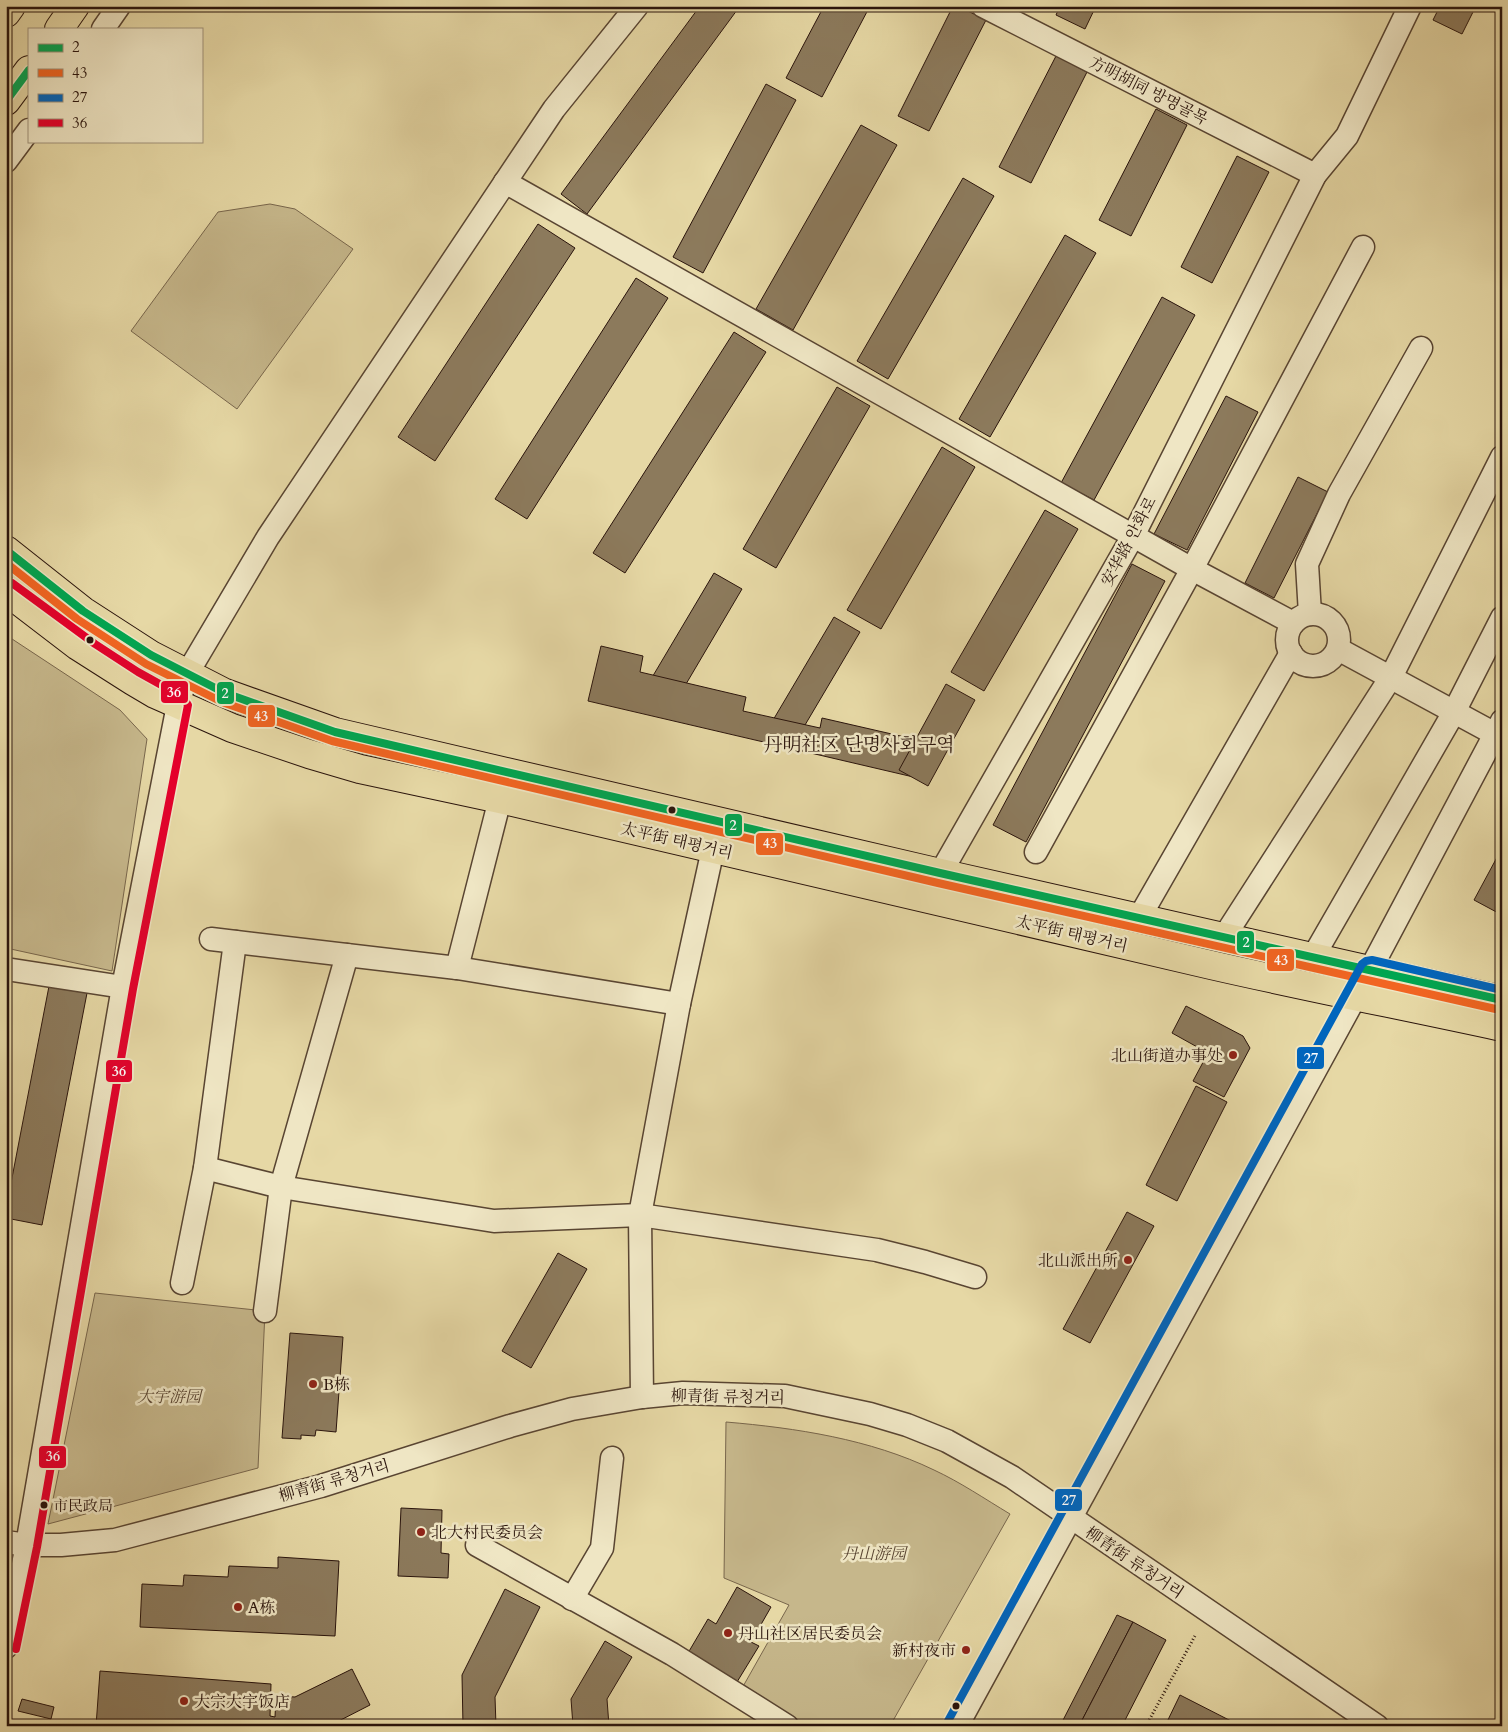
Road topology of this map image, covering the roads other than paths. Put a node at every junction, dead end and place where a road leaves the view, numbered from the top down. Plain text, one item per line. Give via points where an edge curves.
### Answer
1 (11, 6) edge
2 (76, 6) edge
3 (119, 6) edge
4 (637, 6) edge
5 (983, 6) edge
6 (1410, 6) edge
7 (6, 12) edge
8 (1011, 12) edge
9 (60, 28) edge
10 (104, 28) edge
11 (28, 71) edge
12 (6, 101) edge
13 (28, 131) edge
14 (6, 161) edge
15 (1315, 175) junction
16 (505, 182) junction
17 (1363, 247) dead end
18 (1421, 348) dead end
19 (1502, 457) edge
20 (1132, 536) junction
21 (9, 557) edge
22 (1192, 569) junction
23 (6, 591) edge
24 (1502, 618) edge
25 (1302, 619) junction
26 (1338, 649) junction
27 (1291, 653) junction
28 (187, 674) junction
29 (1391, 677) junction
30 (178, 705) junction
31 (1454, 712) junction
32 (1498, 728) edge
33 (500, 799) junction
34 (714, 849) junction
35 (1036, 852) dead end
36 (940, 873) junction
37 (927, 899) junction
38 (1139, 918) junction
39 (1224, 937) junction
40 (211, 939) dead end
41 (235, 942) junction
42 (348, 955) junction
43 (1313, 957) junction
44 (457, 968) junction
45 (6, 969) edge
46 (1370, 970) junction
47 (123, 987) junction
48 (1356, 996) junction
49 (1502, 1000) edge
50 (679, 1004) junction
51 (1502, 1027) edge
52 (205, 1168) junction
53 (281, 1187) junction
54 (640, 1215) junction
55 (975, 1277) dead end
56 (182, 1283) dead end
57 (265, 1311) dead end
58 (642, 1397) junction
59 (612, 1458) dead end
60 (1071, 1518) junction
61 (17, 1543) edge
62 (477, 1546) dead end
63 (572, 1599) junction
64 (6, 1647) edge
65 (787, 1726) edge
66 (957, 1726) edge
67 (1377, 1726) edge

1 - 7 main road
2 - 9 main road
3 - 10 street
4 - 16 street via 554,109
5 - 8 street, 方明胡同 방명골목
6 - 15 street, 安华路 안화로 via 1347,136
8 - 15 street, 方明胡同 방명골목
11 - 12 main road
13 - 14 street
15 - 20 street, 安华路 안화로
16 - 20 street
16 - 28 street via 268,537
17 - 22 street
18 - 25 street via 1339,494 1307,564
19 - 29 street
20 - 22 street
20 - 36 street, 安华路 안화로
21 - 28 main road, 太平街 태평거리 via 104,625
22 - 25 street
22 - 35 street
23 - 30 main road, 太平街 태평거리 via 78,646
24 - 31 street
25 - 26 street via 1319,614 1327,617 1338,631
25 - 27 street via 1287,638
26 - 27 street via 1328,662 1311,666 1303,664
26 - 29 street
27 - 38 street
28 - 30 street
28 - 36 main road, 太平街 태평거리 via 225,693 336,732
29 - 31 street
29 - 39 street
30 - 33 main road, 太平街 태평거리 via 232,728 338,763
30 - 47 street
31 - 32 street
31 - 43 street
32 - 46 street
33 - 34 main road, 太平街 태평거리
33 - 44 street
34 - 37 main road, 太平街 태평거리
34 - 50 street
36 - 37 street, 安华路 안화로
36 - 38 main road, 太平街 태평거리
37 - 48 main road, 太平街 태평거리
38 - 39 main road, 太平街 태평거리
39 - 43 main road, 太平街 태평거리
40 - 41 street
41 - 42 street
41 - 52 street
42 - 44 street
42 - 53 street
43 - 46 main road, 太平街 태평거리
44 - 50 street
45 - 47 street
46 - 48 street
46 - 49 main road, 太平街 태평거리
47 - 61 street
48 - 51 main road, 太平街 태평거리
48 - 60 street
50 - 54 street
52 - 53 street
52 - 56 street
53 - 54 street via 494,1221
53 - 57 street
54 - 55 street via 877,1250
54 - 58 street
58 - 60 street, 柳青街 류청거리 via 683,1393 785,1396 870,1414 947,1441 1012,1478
58 - 61 street, 柳青街 류청거리 via 572,1409 321,1486 115,1540 62,1545
59 - 63 street via 602,1548
60 - 66 street
60 - 67 street, 柳青街 류청거리
61 - 64 street
62 - 63 street
63 - 65 street via 672,1654

